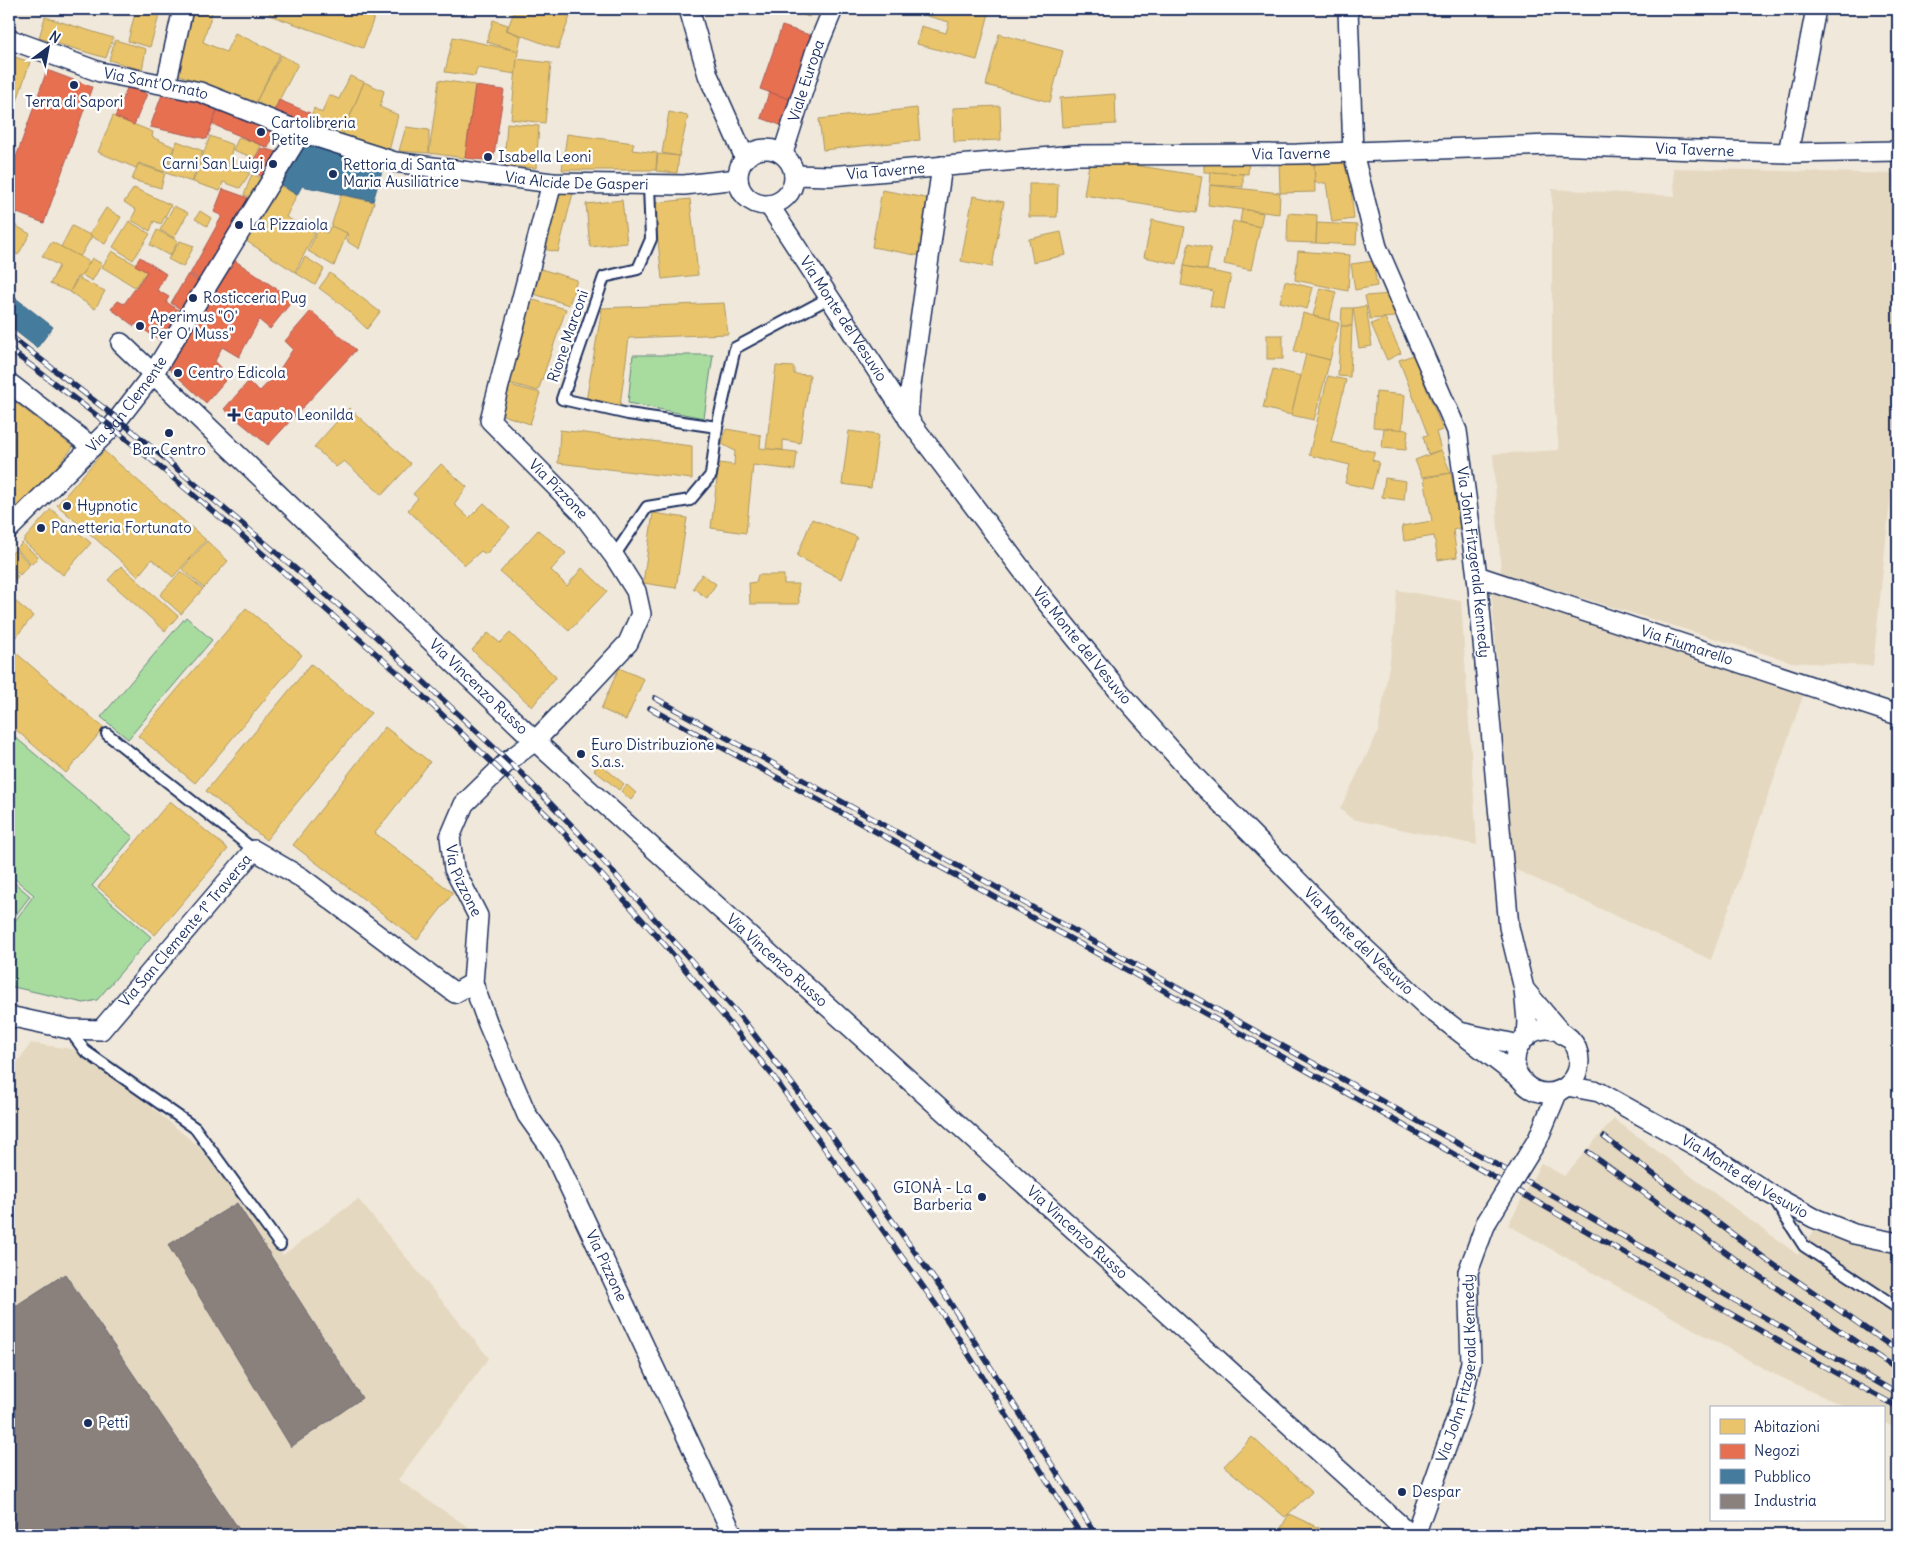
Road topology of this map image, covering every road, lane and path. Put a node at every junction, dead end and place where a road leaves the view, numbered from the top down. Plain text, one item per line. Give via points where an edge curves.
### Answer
1 (183, 9) edge
2 (689, 9) edge
3 (833, 9) edge
4 (1348, 9) edge
5 (1816, 9) edge
6 (9, 39) edge
7 (166, 85) junction
8 (301, 132) junction
9 (1898, 151) edge
10 (783, 153) junction
11 (1353, 153) junction
12 (1788, 153) junction
13 (745, 158) junction
14 (942, 166) junction
15 (794, 175) junction
16 (738, 179) junction
17 (552, 183) junction
18 (649, 185) junction
19 (769, 205) junction
20 (829, 298) junction
21 (121, 344) dead end
22 (153, 374) junction
23 (9, 383) edge
24 (908, 419) junction
25 (717, 427) junction
26 (92, 447) junction
27 (9, 529) edge
28 (614, 556) junction
29 (1477, 576) junction
30 (1898, 715) edge
31 (107, 734) dead end
32 (534, 741) junction
33 (254, 850) junction
34 (473, 983) junction
35 (1524, 989) junction
36 (9, 1016) edge
37 (69, 1030) junction
38 (1460, 1032) junction
39 (1562, 1034) junction
40 (1523, 1042) junction
41 (1579, 1059) junction
42 (1525, 1084) junction
43 (1563, 1089) junction
44 (1599, 1092) junction
45 (1541, 1133) junction
46 (1770, 1194) junction
47 (1898, 1243) edge
48 (280, 1245) dead end
49 (1898, 1308) edge
50 (733, 1535) edge
51 (1411, 1535) edge
52 (1415, 1535) edge

1 - 7 street
2 - 13 street via 708,76
3 - 10 street, Viale Europa via 816,50
4 - 11 street, Via John Fitzgerald Kennedy
5 - 12 street
6 - 7 street, Via Sant'Ornato via 100,72
7 - 8 street, Via Sant'Ornato via 200,92
8 - 17 street, Via Alcide De Gasperi via 395,162
8 - 22 street, Via San Clemente
9 - 12 street, Via Taverne
10 - 13 street via 759,149
10 - 15 street via 792,164
11 - 12 street, Via Taverne via 1550,145
11 - 14 street, Via Taverne via 1075,155
11 - 29 street, Via John Fitzgerald Kennedy via 1376,248 1457,431
13 - 16 street
14 - 15 street, Via Taverne via 830,176
14 - 24 street
15 - 19 street via 788,194 781,201
16 - 18 street, Via Alcide De Gasperi
16 - 19 street via 749,199
17 - 18 street, Via Alcide De Gasperi
17 - 28 street, Via Pizzone via 490,420 581,512
18 - 25 lane, Rione Marconi via 651,239 638,269 604,278 562,399 628,414
19 - 20 street, Via Monte del Vesuvio
20 - 24 street, Via Monte del Vesuvio
20 - 25 lane via 735,348
21 - 22 street, Via Vincenzo Russo
22 - 26 street, Via San Clemente via 112,427
22 - 32 street, Via Vincenzo Russo
23 - 26 street
24 - 38 street, Via Monte del Vesuvio via 1044,599 1196,778 1360,944 1426,1006
25 - 28 lane via 712,474 690,500 647,507
26 - 27 street, Via San Clemente
28 - 32 street, Via Pizzone via 636,591 641,614 628,644
29 - 30 street, Via Fiumarello
29 - 35 street, Via John Fitzgerald Kennedy via 1509,927
31 - 33 lane
32 - 34 street, Via Pizzone via 508,761 464,804 450,837 454,869 478,916
32 - 51 street, Via Vincenzo Russo
33 - 34 street, Via San Clemente 1° Traversa via 302,878 455,993
33 - 37 street, Via San Clemente 1° Traversa via 101,1030
34 - 50 street, Via Pizzone via 527,1115 552,1150
35 - 39 street, Via John Fitzgerald Kennedy
35 - 40 street, Via John Fitzgerald Kennedy via 1527,1021
36 - 37 street, Via San Clemente 1° Traversa
37 - 48 lane via 86,1051 195,1128
38 - 40 street, Via Monte del Vesuvio
38 - 42 street, Via Monte del Vesuvio
39 - 40 street via 1542,1030
39 - 41 street, Via Monte del Vesuvio via 1574,1044
40 - 42 street via 1515,1063
41 - 43 street via 1574,1079
41 - 44 street, Via Monte del Vesuvio
42 - 43 street, Via Monte del Vesuvio via 1538,1092
42 - 45 street
43 - 44 street, Via Monte del Vesuvio
43 - 45 street, Via John Fitzgerald Kennedy
44 - 46 street, Via Monte del Vesuvio via 1702,1149
45 - 52 street, Via John Fitzgerald Kennedy, bridge via 1486,1223 1468,1272 1472,1362 1461,1406
46 - 47 street, Via Monte del Vesuvio via 1814,1218 1854,1234
46 - 49 lane via 1804,1246

